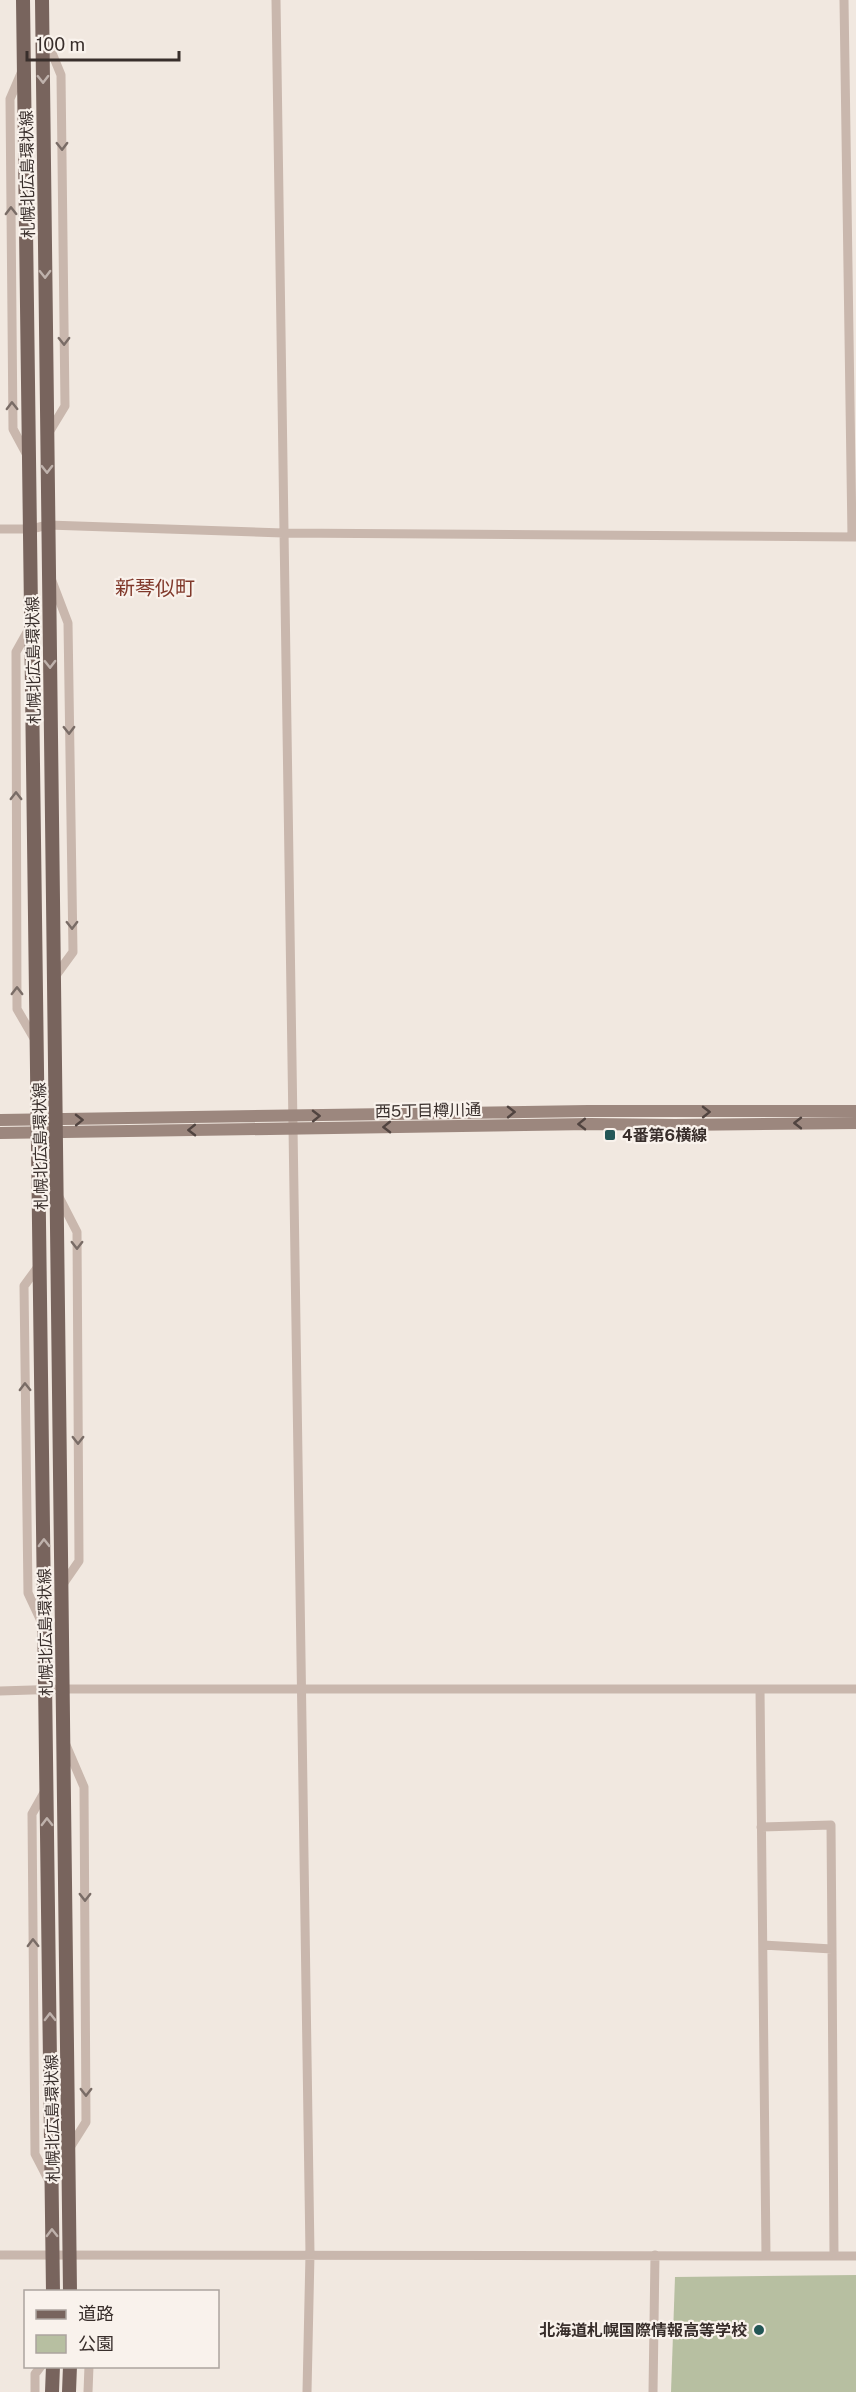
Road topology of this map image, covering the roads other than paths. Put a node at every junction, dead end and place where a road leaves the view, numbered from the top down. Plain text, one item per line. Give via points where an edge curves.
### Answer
1 (23, 0) edge
2 (42, 0) edge
3 (276, 0) edge
4 (844, 0) edge
5 (846, 43) junction
6 (856, 43) edge
7 (852, 257) edge
8 (853, 477) edge
9 (48, 525) junction
10 (0, 528) edge
11 (30, 529) junction
12 (284, 532) junction
13 (854, 537) edge
14 (48, 570) junction
15 (32, 624) junction
16 (53, 978) junction
17 (38, 1044) junction
18 (856, 1111) edge
19 (0, 1120) edge
20 (293, 1122) junction
21 (856, 1123) edge
22 (39, 1126) junction
23 (56, 1126) junction
24 (0, 1133) edge
25 (56, 1192) junction
26 (61, 1587) junction
27 (63, 1689) junction
28 (760, 1689) junction
29 (856, 1689) edge
30 (46, 1690) junction
31 (302, 1690) junction
32 (0, 1691) edge
33 (63, 1738) junction
34 (761, 1827) junction
35 (763, 1945) junction
36 (832, 1948) junction
37 (69, 2149) junction
38 (70, 2254) junction
39 (310, 2254) junction
40 (0, 2255) edge
41 (52, 2255) junction
42 (655, 2255) junction
43 (766, 2256) junction
44 (834, 2256) junction
45 (856, 2256) edge
46 (53, 2290) edge
47 (70, 2290) edge
48 (40, 2368) edge
49 (53, 2368) edge
50 (70, 2368) edge
51 (89, 2368) edge
52 (35, 2392) edge
53 (52, 2392) edge
54 (69, 2392) edge
55 (88, 2392) edge
56 (307, 2392) edge
57 (653, 2392) edge

11 -> 1 main road, 札幌北広島環状線
2 -> 9 main road, 札幌北広島環状線
3 - 12 street
4 - 5 street
5 - 6 street
5 - 7 street
7 - 8 street
8 - 13 street
9 - 11 street
9 - 12 street
9 - 14 main road, 札幌北広島環状線
10 - 11 street
11 - 15 main road, 札幌北広島環状線
12 - 13 street
12 - 20 street
14 -> 16 main road, 札幌北広島環状線
14 -> 16 street via 68,623 73,952
15 - 17 main road, 札幌北広島環状線
17 -> 15 street via 17,1009 16,652
16 - 23 main road, 札幌北広島環状線
17 - 22 main road, 札幌北広島環状線
20 -> 18 main road, 西5丁目樽川通 via 588,1111
19 - 22 main road, 西5丁目樽川通
21 -> 20 main road, 西5丁目樽川通
20 - 23 main road, 西5丁目樽川通
20 - 31 street
22 - 23 main road, 西5丁目樽川通
22 - 24 main road, 西5丁目樽川通
30 -> 22 main road, 札幌北広島環状線
23 - 25 main road, 札幌北広島環状線
25 - 26 main road, 札幌北広島環状線
25 -> 26 street via 77,1232 79,1561
26 - 27 main road, 札幌北広島環状線
27 - 30 street
27 - 31 street
27 - 33 main road, 札幌北広島環状線
28 - 29 street
28 - 31 street
28 - 34 street
30 - 32 street
41 -> 30 main road, 札幌北広島環状線
31 - 39 street
33 - 37 main road, 札幌北広島環状線
33 -> 37 street via 84,1787 86,2122
34 - 35 street
34 - 36 street via 831,1825
35 - 36 street
35 - 43 street
36 - 44 street
37 - 38 main road, 札幌北広島環状線
38 - 39 street
38 - 41 street
38 - 47 main road, 札幌北広島環状線
39 - 42 street
39 - 56 street
40 - 41 street
41 - 46 main road, 札幌北広島環状線
42 - 43 street
42 - 57 street
43 - 44 street
44 - 45 street
48 - 52 street via 35,2374
49 - 53 main road
50 - 54 main road
51 - 55 street

